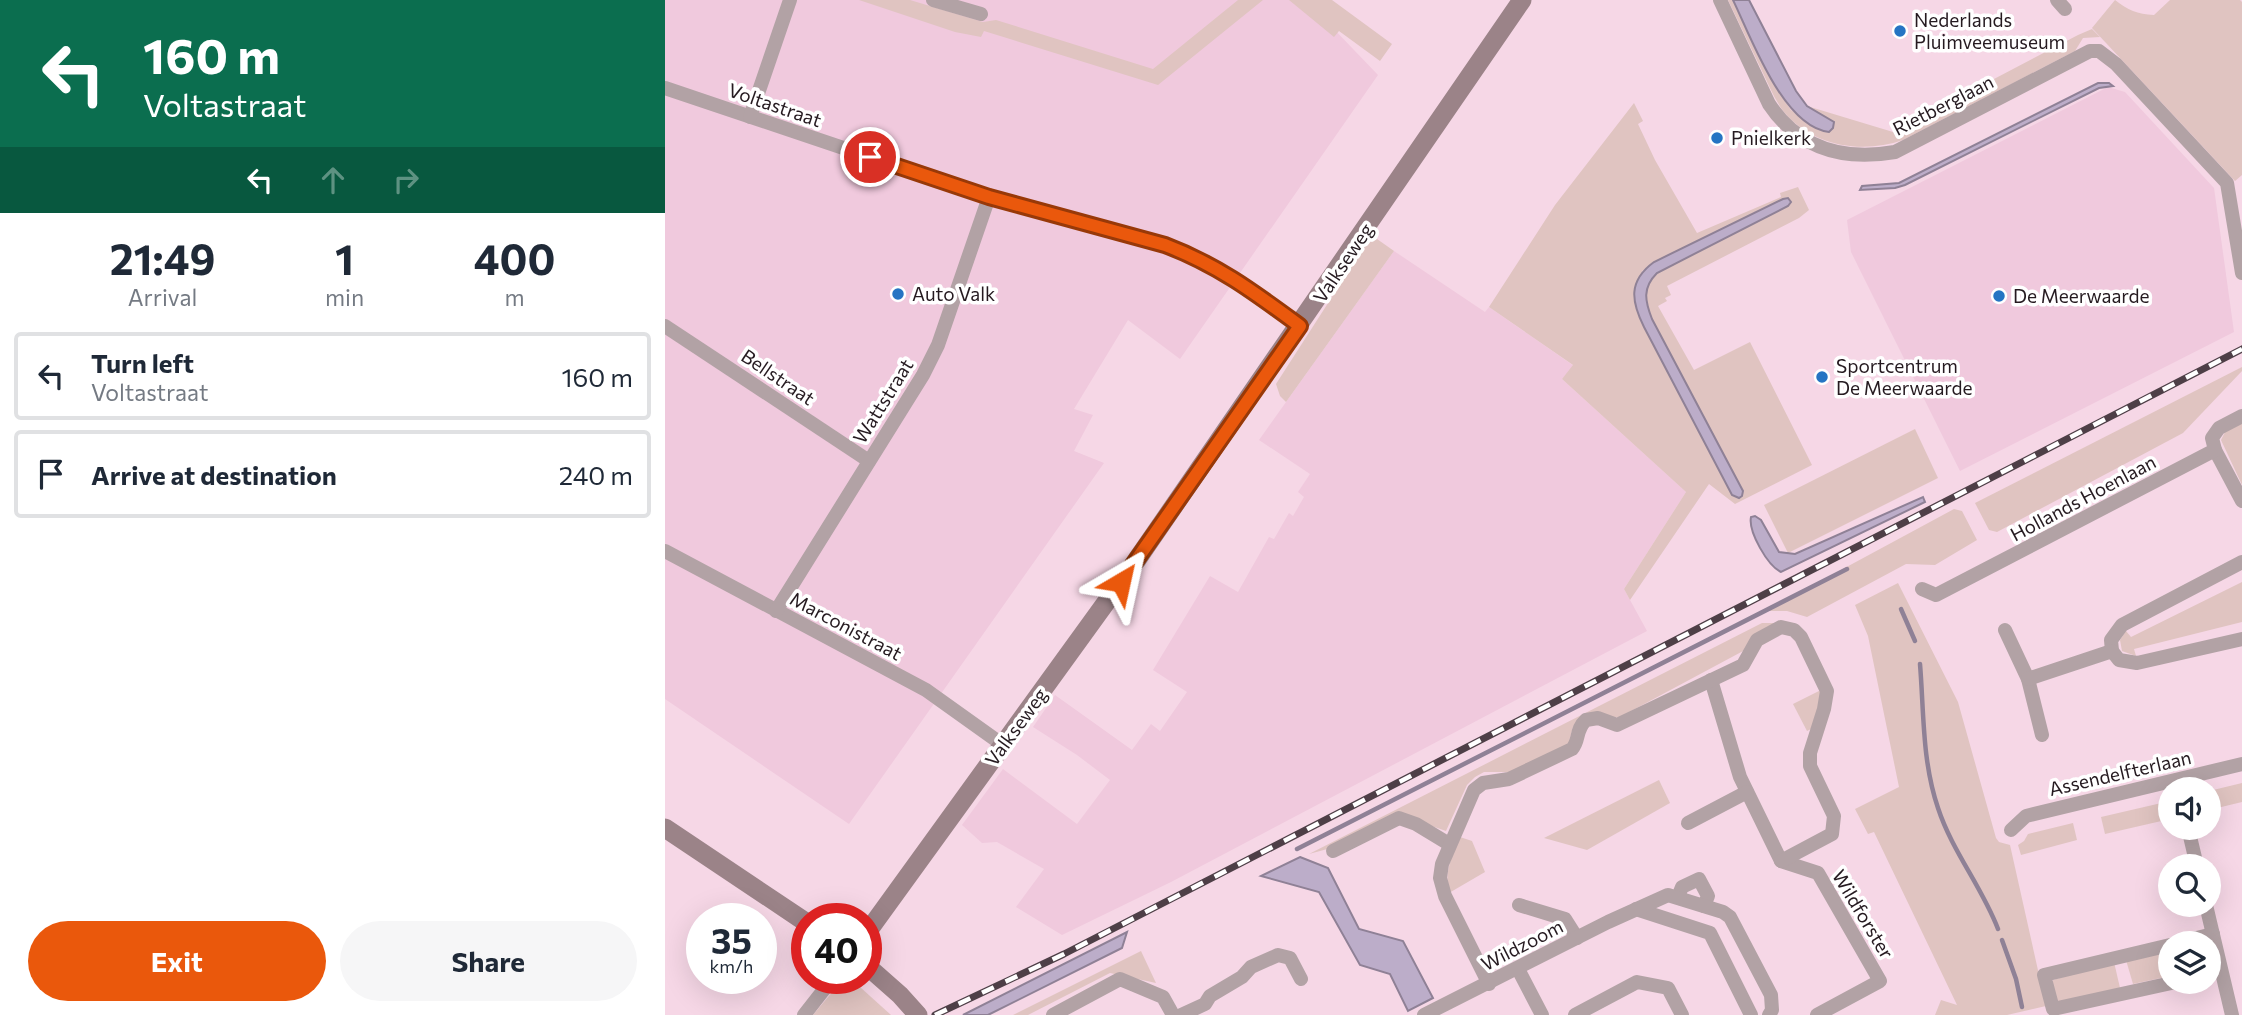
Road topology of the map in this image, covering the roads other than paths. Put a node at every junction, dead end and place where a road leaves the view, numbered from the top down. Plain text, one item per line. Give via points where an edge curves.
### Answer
1 (790, 0) edge
2 (933, 0) edge
3 (1522, 0) edge
4 (1720, 0) edge
5 (981, 14) dead end
6 (665, 88) edge
7 (750, 117) junction
8 (989, 197) junction
9 (2242, 273) edge
10 (665, 326) edge
11 (1300, 326) junction
12 (2242, 416) edge
13 (2215, 450) junction
14 (869, 461) junction
15 (2242, 501) edge
16 (665, 551) edge
17 (2242, 562) edge
18 (1921, 589) dead end
19 (776, 611) junction
20 (2005, 631) dead end
21 (2242, 639) edge
22 (2112, 651) junction
23 (2028, 679) junction
24 (1711, 680) junction
25 (2042, 735) dead end
26 (1003, 746) junction
27 (2242, 764) edge
28 (2202, 777) edge
29 (2158, 789) edge
30 (1747, 792) junction
31 (1688, 823) dead end
32 (665, 828) edge
33 (2011, 830) dead end
34 (1449, 844) junction
35 (1333, 851) dead end
36 (1781, 861) junction
37 (1678, 897) junction
38 (1519, 905) dead end
39 (1704, 906) junction
40 (1636, 909) junction
41 (791, 912) edge
42 (882, 912) edge
43 (1577, 938) junction
44 (2158, 948) edge
45 (1518, 969) junction
46 (882, 979) edge
47 (1301, 979) dead end
48 (1489, 984) junction
49 (2158, 986) edge
50 (2221, 987) edge
51 (820, 994) edge
52 (804, 1015) edge
53 (918, 1015) edge
54 (1053, 1015) edge
55 (1173, 1015) edge
56 (1181, 1015) edge
57 (1424, 1015) edge
58 (1542, 1015) edge
59 (1575, 1015) edge
60 (1682, 1015) edge
61 (1751, 1015) edge
62 (1769, 1015) edge
63 (1817, 1015) edge
64 (2232, 1015) edge

1 - 7 street
2 - 5 street
3 - 11 street, Valkseweg
4 - 9 street, Rietberglaan via 1779,119 1815,145 1845,155 1895,152 2090,51 2099,51 2227,183
6 - 7 street, Voltastraat
7 - 8 street, Voltastraat
8 - 11 street, Voltastraat via 1192,255 1233,277
8 - 14 street, Wattstraat via 938,345
10 - 14 street, Bellstraat
11 - 26 street, Valkseweg
12 - 13 street via 2215,432
13 - 15 street
13 - 18 street, Hollands Hoenlaan via 1936,595
14 - 19 street, Wattstraat
16 - 19 street, Marconistraat
17 - 22 street via 2122,625 2111,640
19 - 26 street, Marconistraat via 926,690
20 - 23 street
21 - 22 street via 2137,663 2119,660
22 - 23 street
23 - 25 street
24 - 30 street
24 - 34 street via 1617,725 1598,718 1586,720 1572,748 1509,779 1483,783 1470,795
24 - 36 street via 1743,664 1757,640 1786,627 1801,637 1827,691 1810,753 1811,766 1834,816 1832,834
26 - 42 street, Valkseweg
27 - 28 street, Assendelfterlaan
29 - 33 street, Assendelfterlaan via 2026,816
30 - 31 street
30 - 36 street
32 - 41 street
34 - 35 street via 1399,818
34 - 48 street via 1440,870 1441,885
36 - 63 street, Wildforster via 1818,873 1880,981
37 - 39 street
37 - 39 street, Wildzoom via 1682,887 1699,879 1708,895
37 - 40 street, Wildzoom via 1668,895
38 - 43 street via 1565,919
39 - 62 street via 1723,912 1734,923 1771,995
40 - 43 street, Wildzoom
40 - 61 street via 1710,933
43 - 45 street, Wildzoom
44 - 49 street via 2044,975 2053,1009
45 - 48 street, Wildzoom
45 - 58 street
46 - 53 street
47 - 56 street via 1290,958 1278,955 1251,967 1205,1004
48 - 57 street, Wildzoom
50 - 64 street
51 - 52 street
54 - 55 street via 1120,979 1163,997
59 - 60 street via 1637,982 1668,988

